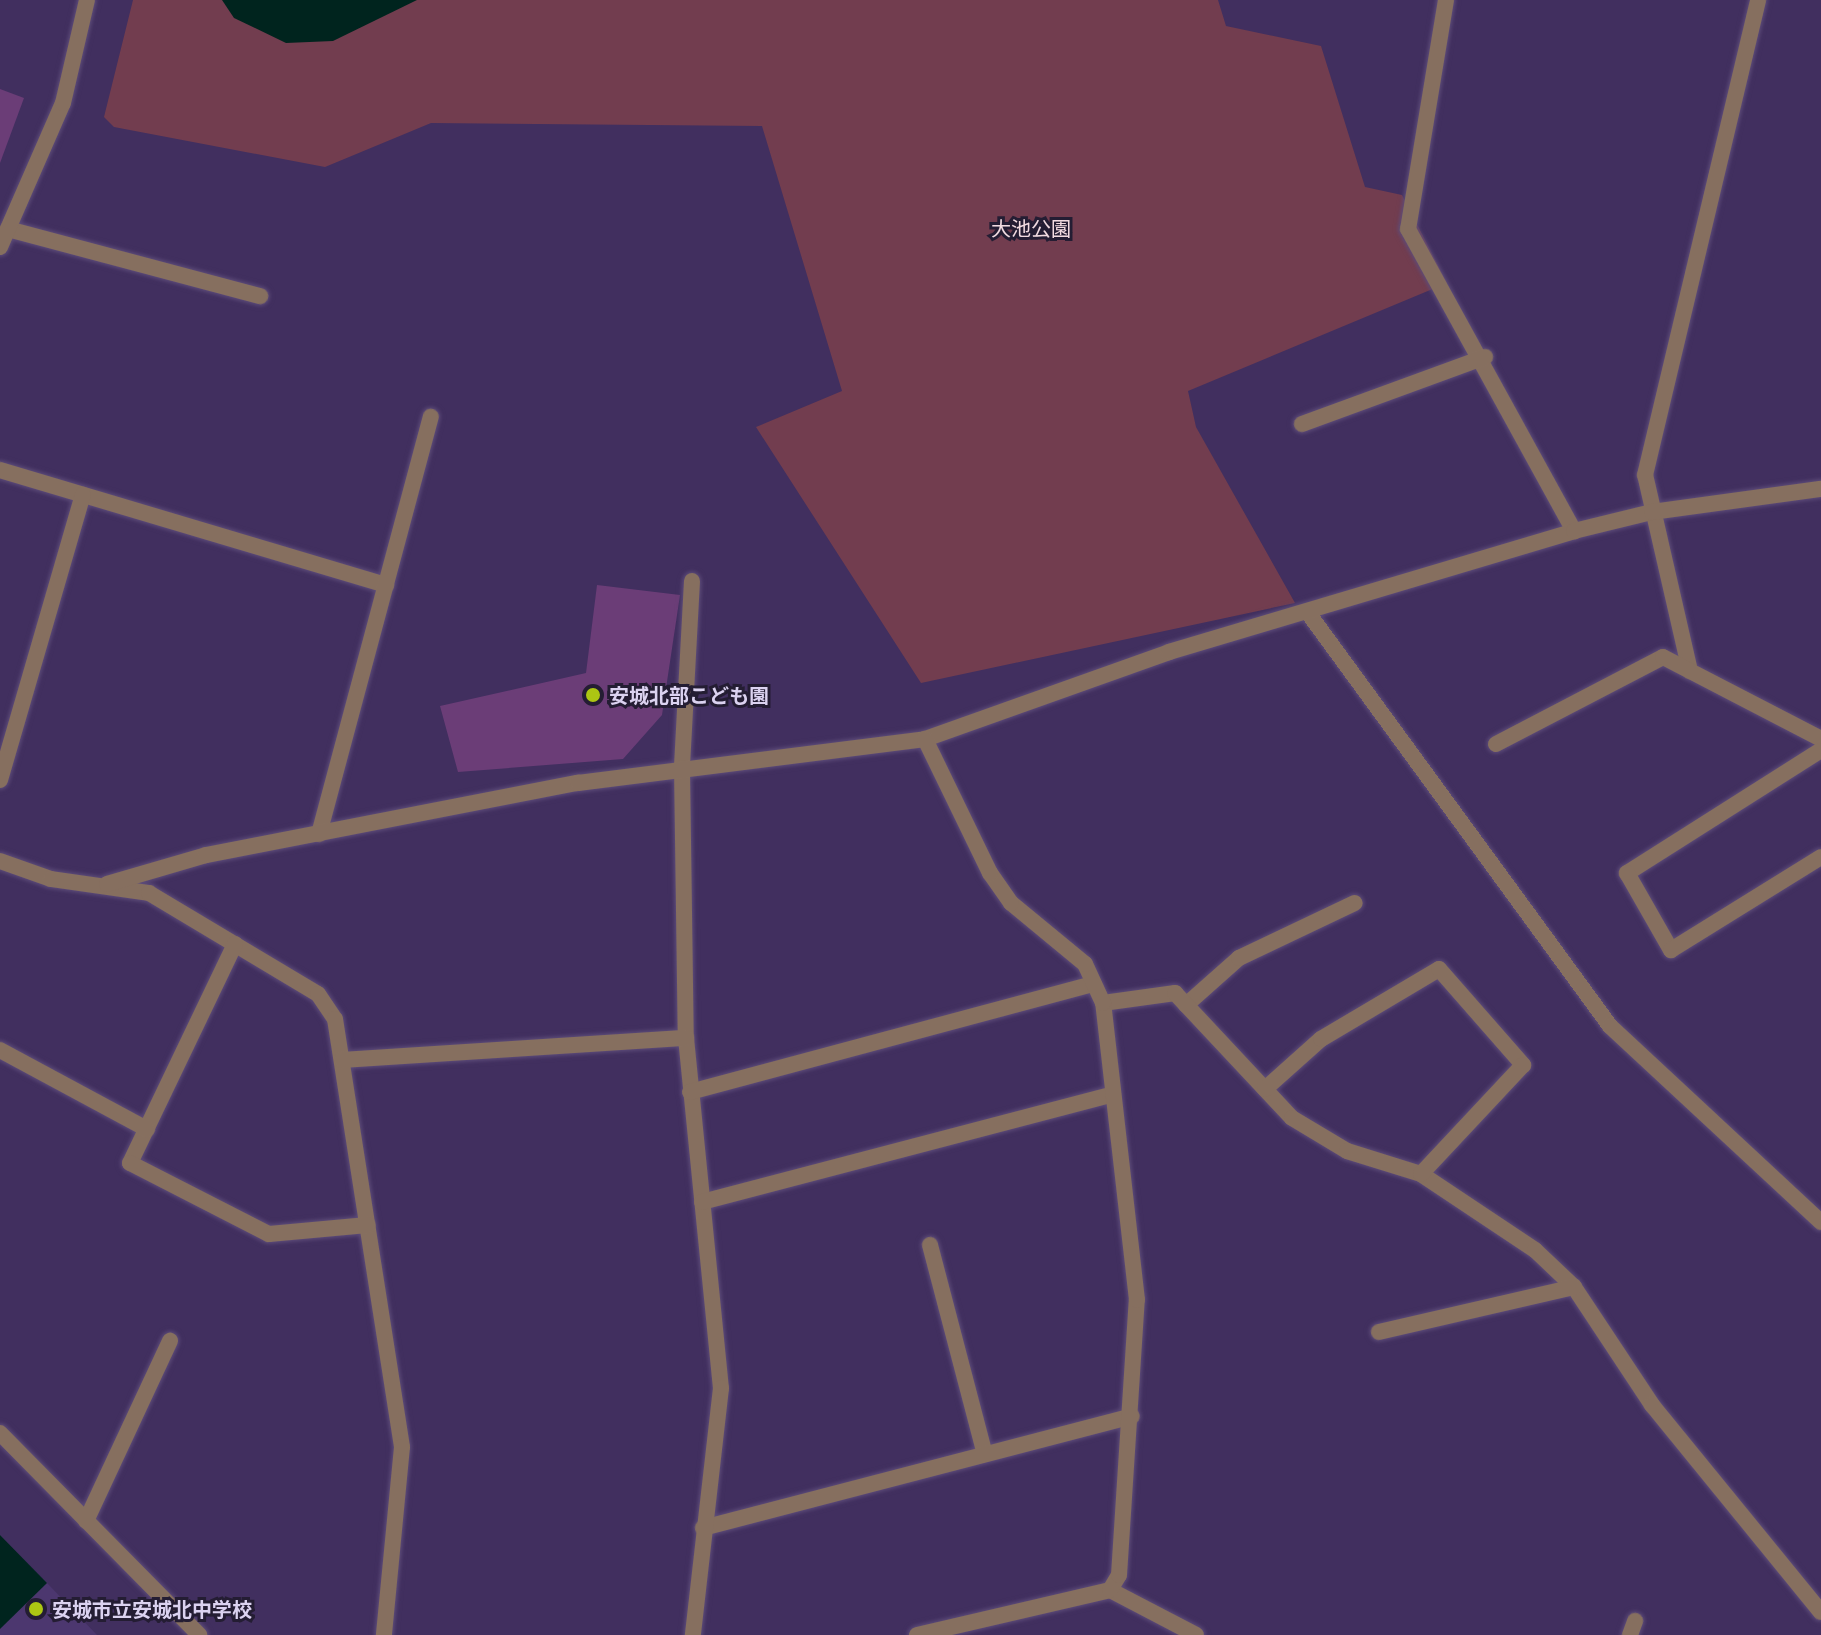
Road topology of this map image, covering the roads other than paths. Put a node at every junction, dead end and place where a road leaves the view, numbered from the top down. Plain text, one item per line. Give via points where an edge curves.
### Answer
1 (87, 0) edge
2 (1446, 0) edge
3 (1758, 0) edge
4 (8, 229) junction
5 (0, 247) edge
6 (260, 296) dead end
7 (1485, 357) junction
8 (431, 417) dead end
9 (1302, 424) dead end
10 (0, 470) edge
11 (1821, 489) edge
12 (83, 495) junction
13 (1652, 512) junction
14 (1574, 531) junction
15 (692, 581) dead end
16 (386, 585) junction
17 (1309, 614) junction
18 (1690, 671) junction
19 (925, 739) junction
20 (1821, 739) edge
21 (1496, 744) dead end
22 (1821, 750) edge
23 (682, 768) junction
24 (0, 780) edge
25 (319, 834) junction
26 (1821, 857) edge
27 (0, 861) edge
28 (107, 884) junction
29 (1355, 903) dead end
30 (235, 944) junction
31 (1094, 984) junction
32 (1103, 1003) junction
33 (1186, 1005) junction
34 (686, 1038) junction
35 (0, 1050) edge
36 (342, 1060) junction
37 (1265, 1089) junction
38 (690, 1092) junction
39 (1110, 1095) junction
40 (147, 1129) junction
41 (1421, 1174) junction
42 (702, 1202) junction
43 (1821, 1222) edge
44 (368, 1225) junction
45 (930, 1245) dead end
46 (1574, 1287) junction
47 (1379, 1332) dead end
48 (170, 1341) dead end
49 (1132, 1416) junction
50 (0, 1433) edge
51 (985, 1454) junction
52 (86, 1521) junction
53 (703, 1528) junction
54 (1110, 1590) junction
55 (1821, 1612) edge
56 (199, 1635) edge
57 (384, 1635) edge
58 (693, 1635) edge
59 (917, 1635) edge
60 (1196, 1635) edge

1 - 4 street via 63,103
2 - 7 street via 1408,229
3 - 13 street via 1645,475
4 - 5 street
4 - 6 street
7 - 9 street
7 - 14 street
8 - 16 street
10 - 12 street
11 - 13 street
12 - 16 street
12 - 24 street
13 - 14 street
13 - 18 street
14 - 17 street
15 - 23 street
16 - 25 street
17 - 19 street via 1169,652
17 - 43 street via 1593,1005
18 - 20 street
18 - 21 street via 1663,657
19 - 23 street
19 - 31 street via 990,873 1011,903 1085,964
22 - 26 street via 1627,873 1671,950
23 - 25 street
23 - 34 street
25 - 28 street via 206,855
27 - 28 street via 51,879
28 - 30 street via 149,893
29 - 33 street via 1239,958
30 - 36 street via 318,994 335,1019
30 - 40 street
31 - 32 street
31 - 38 street
32 - 33 street via 1175,993
32 - 39 street
33 - 37 street
34 - 36 street
34 - 38 street
35 - 40 street
36 - 44 street
37 - 41 street via 1292,1118 1347,1151
37 - 41 street via 1321,1039 1439,969 1523,1065
38 - 42 street
39 - 42 street
39 - 49 street via 1137,1300
40 - 44 street via 130,1163 269,1234
41 - 46 street via 1488,1213
42 - 53 street via 721,1388
44 - 57 street via 402,1447
45 - 51 street
46 - 47 street
46 - 55 street via 1652,1405
48 - 52 street
49 - 51 street
49 - 54 street via 1119,1575
50 - 52 street
51 - 53 street
52 - 56 street
53 - 58 street
54 - 59 street
54 - 60 street

